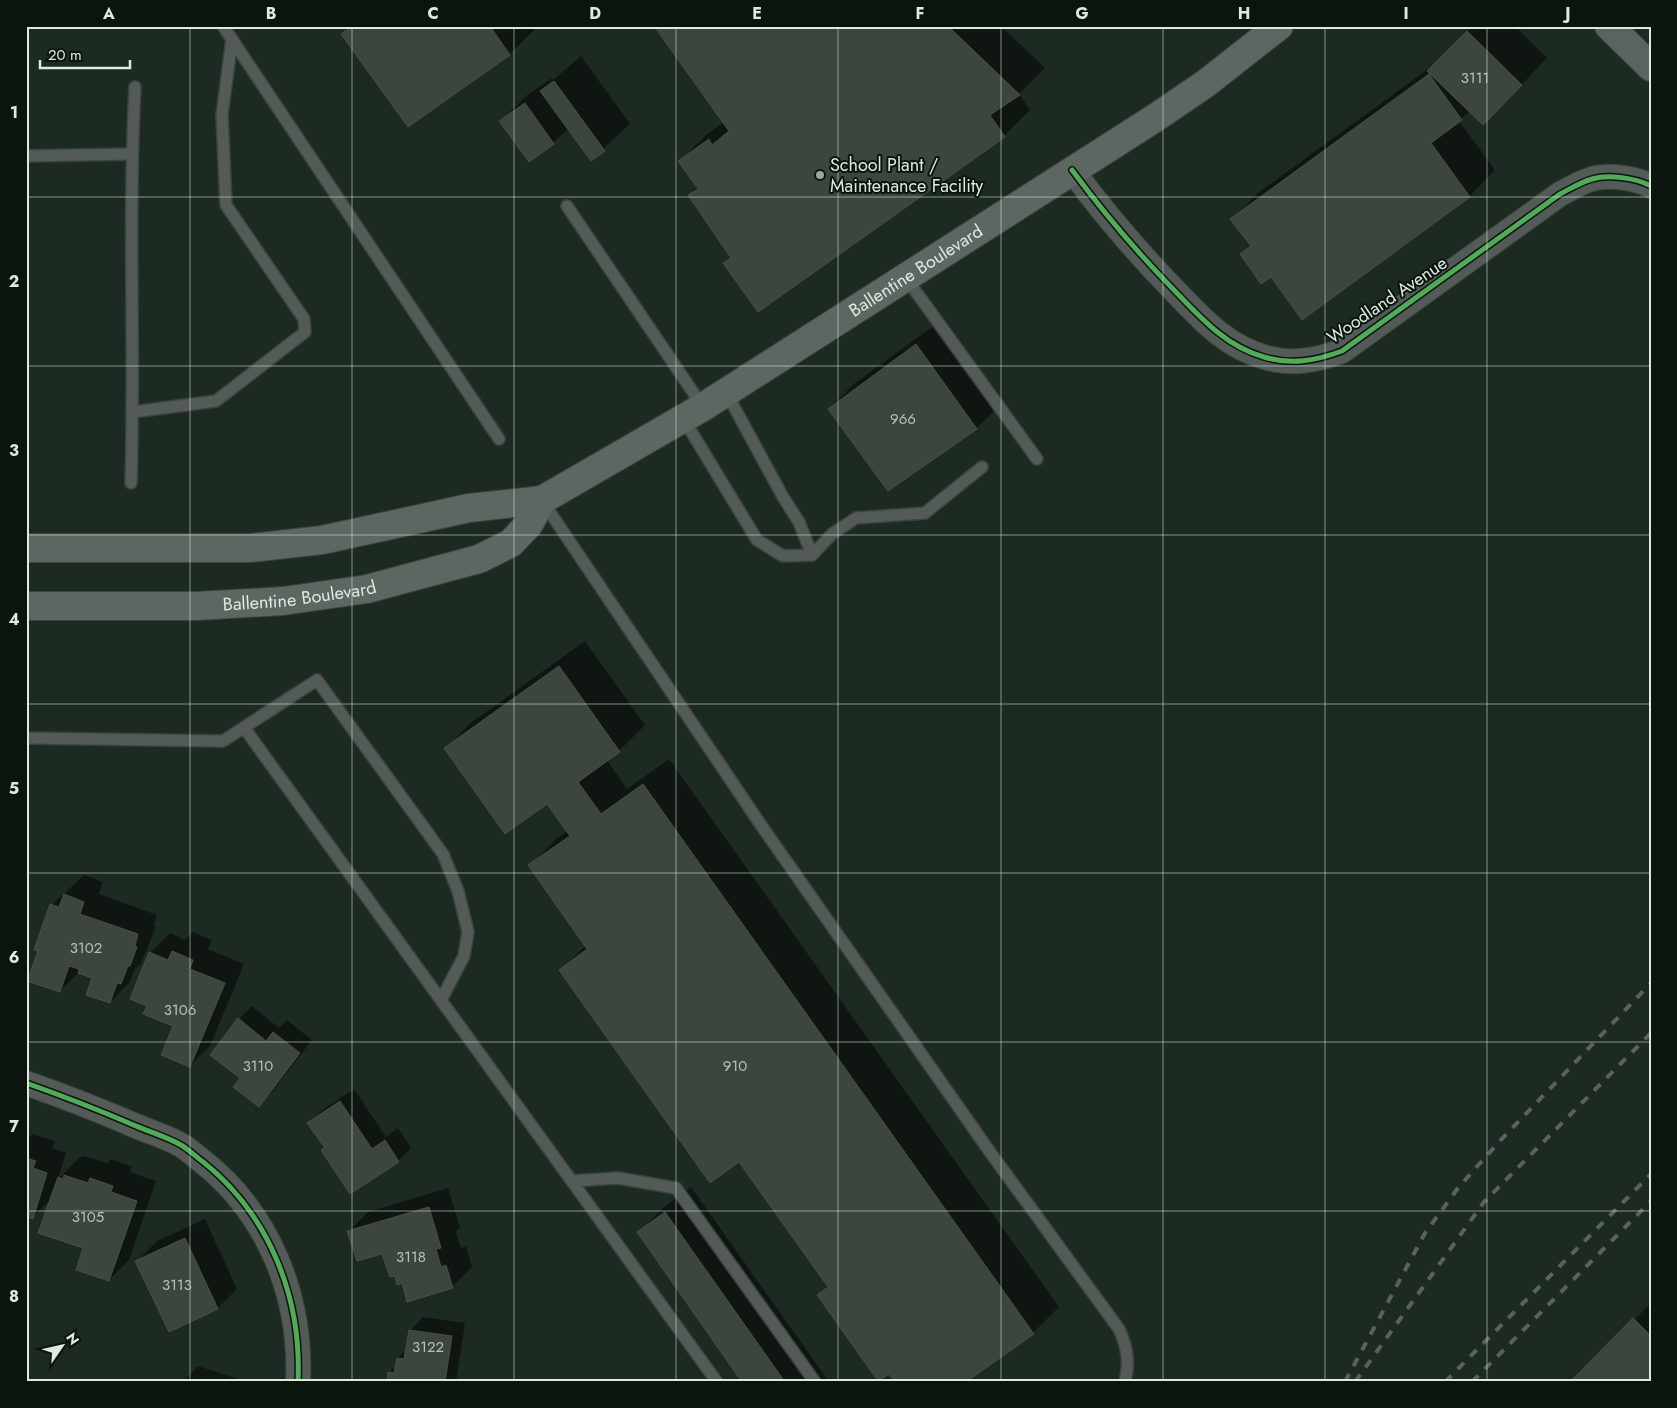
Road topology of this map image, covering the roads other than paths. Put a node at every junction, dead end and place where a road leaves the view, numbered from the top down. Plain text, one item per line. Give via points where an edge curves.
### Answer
1 (223, 26) edge
2 (1279, 26) edge
3 (1609, 26) edge
4 (232, 39) junction
5 (1651, 67) edge
6 (135, 87) dead end
7 (132, 154) junction
8 (26, 156) edge
9 (1072, 170) junction
10 (1651, 186) edge
11 (567, 206) dead end
12 (906, 278) junction
13 (726, 392) junction
14 (133, 412) junction
15 (693, 412) junction
16 (499, 439) dead end
17 (1037, 458) dead end
18 (982, 467) dead end
19 (132, 483) dead end
20 (542, 500) junction
21 (26, 548) edge
22 (812, 555) junction
23 (26, 606) edge
24 (245, 729) junction
25 (26, 738) edge
26 (441, 1000) junction
27 (26, 1083) edge
28 (572, 1181) junction
29 (714, 1380) edge
30 (298, 1382) edge
31 (815, 1382) edge
32 (1125, 1382) edge

1 - 4 lane
2 - 9 main road, Ballentine Boulevard via 1205,84
3 - 5 main road
4 - 14 lane via 222,115 226,205 304,319 305,332 216,401
4 - 16 lane
6 - 7 lane
7 - 8 lane
7 - 14 lane
9 - 10 street, Woodland Avenue via 1144,259 1210,327 1235,345 1264,357 1290,362 1317,360 1342,351 1560,194 1593,179 1610,177
9 - 12 main road, Ballentine Boulevard
11 - 15 lane
12 - 13 main road, Ballentine Boulevard
12 - 17 lane
13 - 15 main road, Ballentine Boulevard
13 - 22 lane via 800,522
14 - 19 lane
15 - 20 main road, Ballentine Boulevard
15 - 22 lane via 757,540 783,556
18 - 22 lane via 925,513 856,518 832,534
20 - 21 main road, Ballentine Boulevard via 469,508 322,540 250,548
20 - 23 main road, Ballentine Boulevard via 530,524 511,543 478,559 367,589 283,601 197,606
20 - 32 lane via 768,836 1119,1329 1127,1348
24 - 25 lane via 223,741
24 - 26 lane
24 - 26 lane via 317,680 443,854 458,891 468,932 464,956
26 - 28 lane
27 - 30 street via 181,1145 217,1173 241,1199 262,1228 278,1259 294,1312
28 - 29 lane
28 - 31 lane via 618,1178 676,1188

